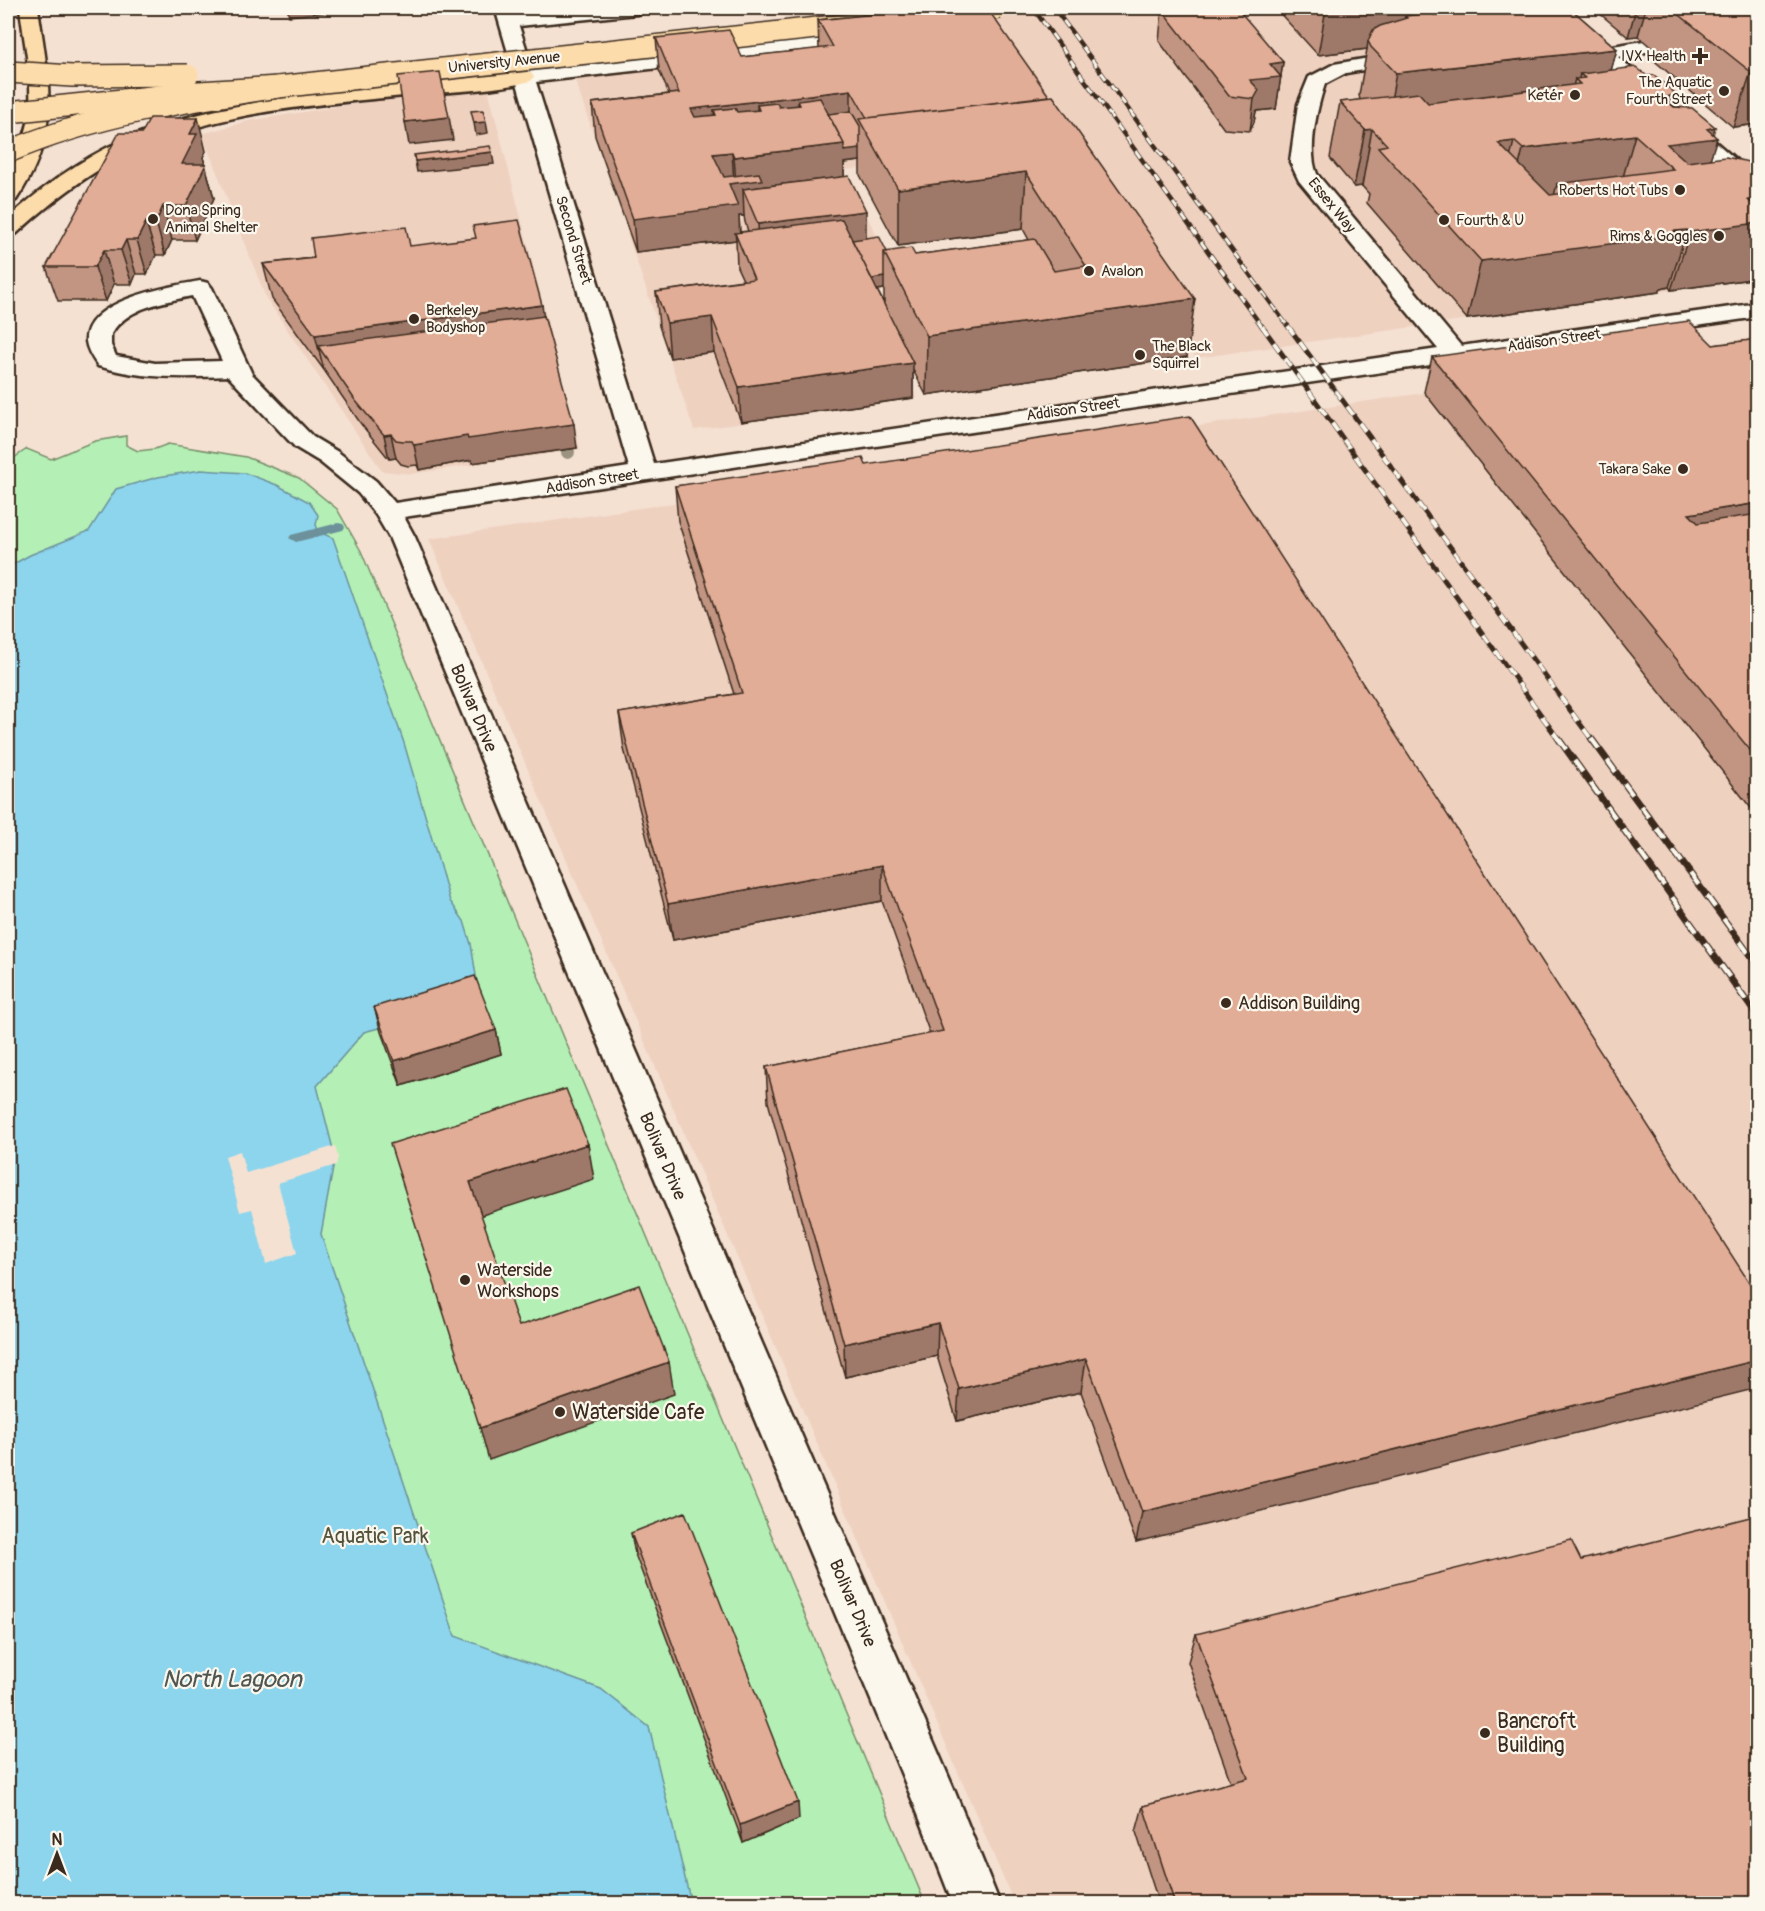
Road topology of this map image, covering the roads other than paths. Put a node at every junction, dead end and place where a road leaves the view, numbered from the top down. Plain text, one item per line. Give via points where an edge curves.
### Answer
1 (28, 8) edge
2 (638, 8) edge
3 (1000, 8) edge
4 (1551, 8) edge
5 (506, 14) edge
6 (929, 15) edge
7 (881, 29) joint
8 (1583, 36) junction
9 (534, 38) dead end
10 (1556, 39) edge
11 (498, 42) dead end
12 (1650, 46) dead end
13 (1603, 53) junction
14 (1428, 55) edge
15 (8, 72) edge
16 (224, 72) dead end
17 (188, 75) junction
18 (524, 77) junction
19 (278, 87) junction
20 (8, 95) edge
21 (8, 112) edge
22 (8, 152) edge
23 (1758, 191) edge
24 (8, 195) edge
25 (8, 229) edge
26 (1758, 310) edge
27 (1455, 354) junction
28 (236, 368) junction
29 (644, 474) junction
30 (388, 512) junction
31 (977, 1904) edge

1 - 24 main road via 40,110 31,146
2 - 5 street
3 - 6 main road, bridge
4 - 8 street
5 - 18 street, Second Street
7 - 18 street
7 - 19 main road, University Avenue, bridge
8 - 10 street
8 - 13 street
9 - 11 main road, University Avenue
12 - 13 street
13 - 23 street
14 - 27 street, Essex Way via 1341,68 1316,81 1308,104 1301,162 1307,176
15 - 17 main road, bridge
16 - 17 main road
17 - 20 main road, bridge
18 - 25 main road via 294,103 184,125 102,159 62,184
18 - 29 street, Second Street
19 - 21 main road, University Avenue, bridge
19 - 22 main road, bridge via 118,116 53,134
26 - 27 street, Addison Street
27 - 29 street, Addison Street
28 - 28 street, Bolivar Drive via 200,288 128,307 111,318 99,335 99,348 107,361 144,371
28 - 30 street, Bolivar Drive via 304,442 367,487
29 - 30 street, Addison Street
30 - 31 street, Bolivar Drive via 407,548 938,1803

